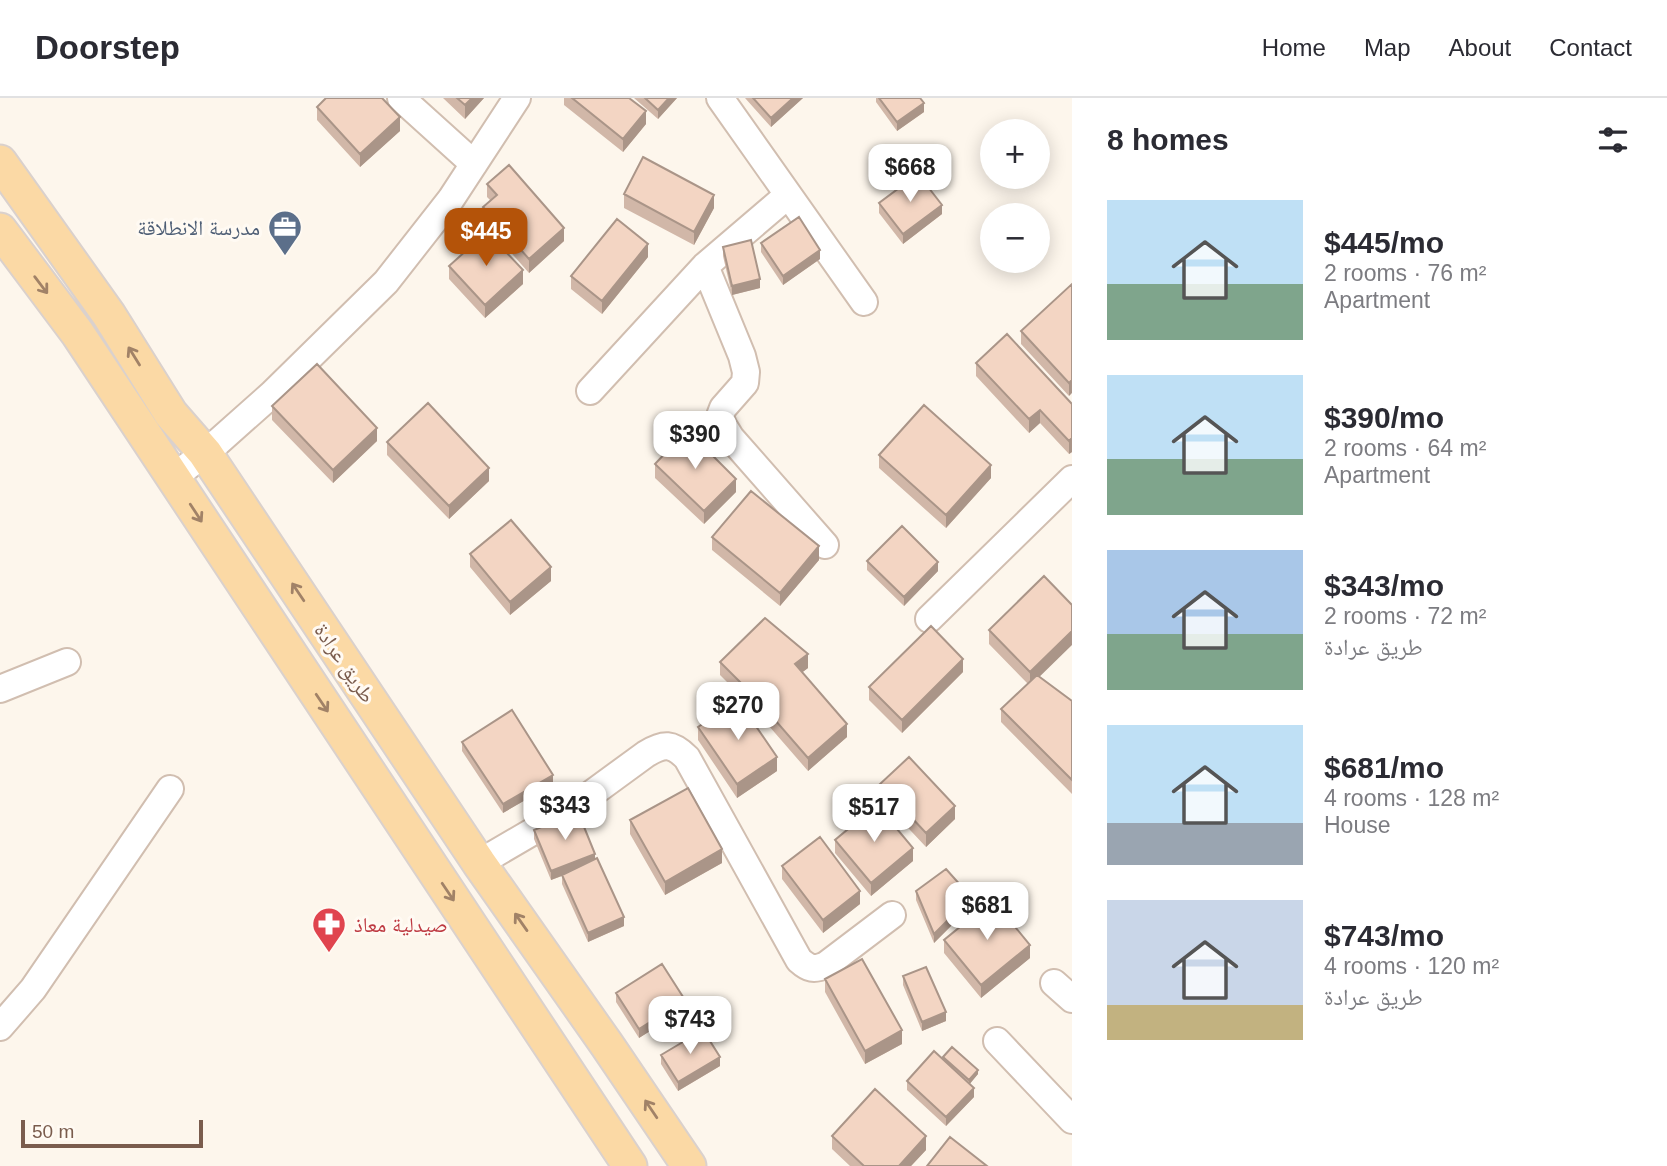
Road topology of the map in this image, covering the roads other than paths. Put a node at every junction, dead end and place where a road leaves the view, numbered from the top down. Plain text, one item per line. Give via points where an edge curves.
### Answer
1 (401, 98) edge
2 (517, 98) edge
3 (720, 98) edge
4 (0, 162) edge
5 (474, 164) junction
6 (788, 195) junction
7 (0, 230) edge
8 (705, 266) junction
9 (864, 302) dead end
10 (590, 391) dead end
11 (205, 453) junction
12 (173, 478) junction
13 (1072, 479) edge
14 (825, 545) dead end
15 (929, 619) dead end
16 (67, 662) dead end
17 (0, 689) edge
18 (170, 789) dead end
19 (479, 863) junction
20 (892, 915) dead end
21 (0, 1027) edge
22 (997, 1041) dead end
23 (1072, 1120) edge
24 (630, 1166) edge
25 (689, 1166) edge

1 - 5 street
2 - 5 street
3 - 6 street
11 -> 4 main road, طريق عرادة via 171,414 109,315
5 - 11 street via 386,282
6 - 8 street
6 - 9 street
7 -> 12 main road via 78,334
8 - 10 street
8 - 14 street via 746,372 745,383 723,408 723,425
11 - 12 street
19 -> 11 main road, طريق عرادة
12 -> 24 main road
13 - 15 street
16 - 17 street
18 - 21 street via 33,989
19 - 20 street via 568,811 656,748 668,745 687,758 807,967 816,970 826,965
25 -> 19 main road, طريق عرادة
22 - 23 street

